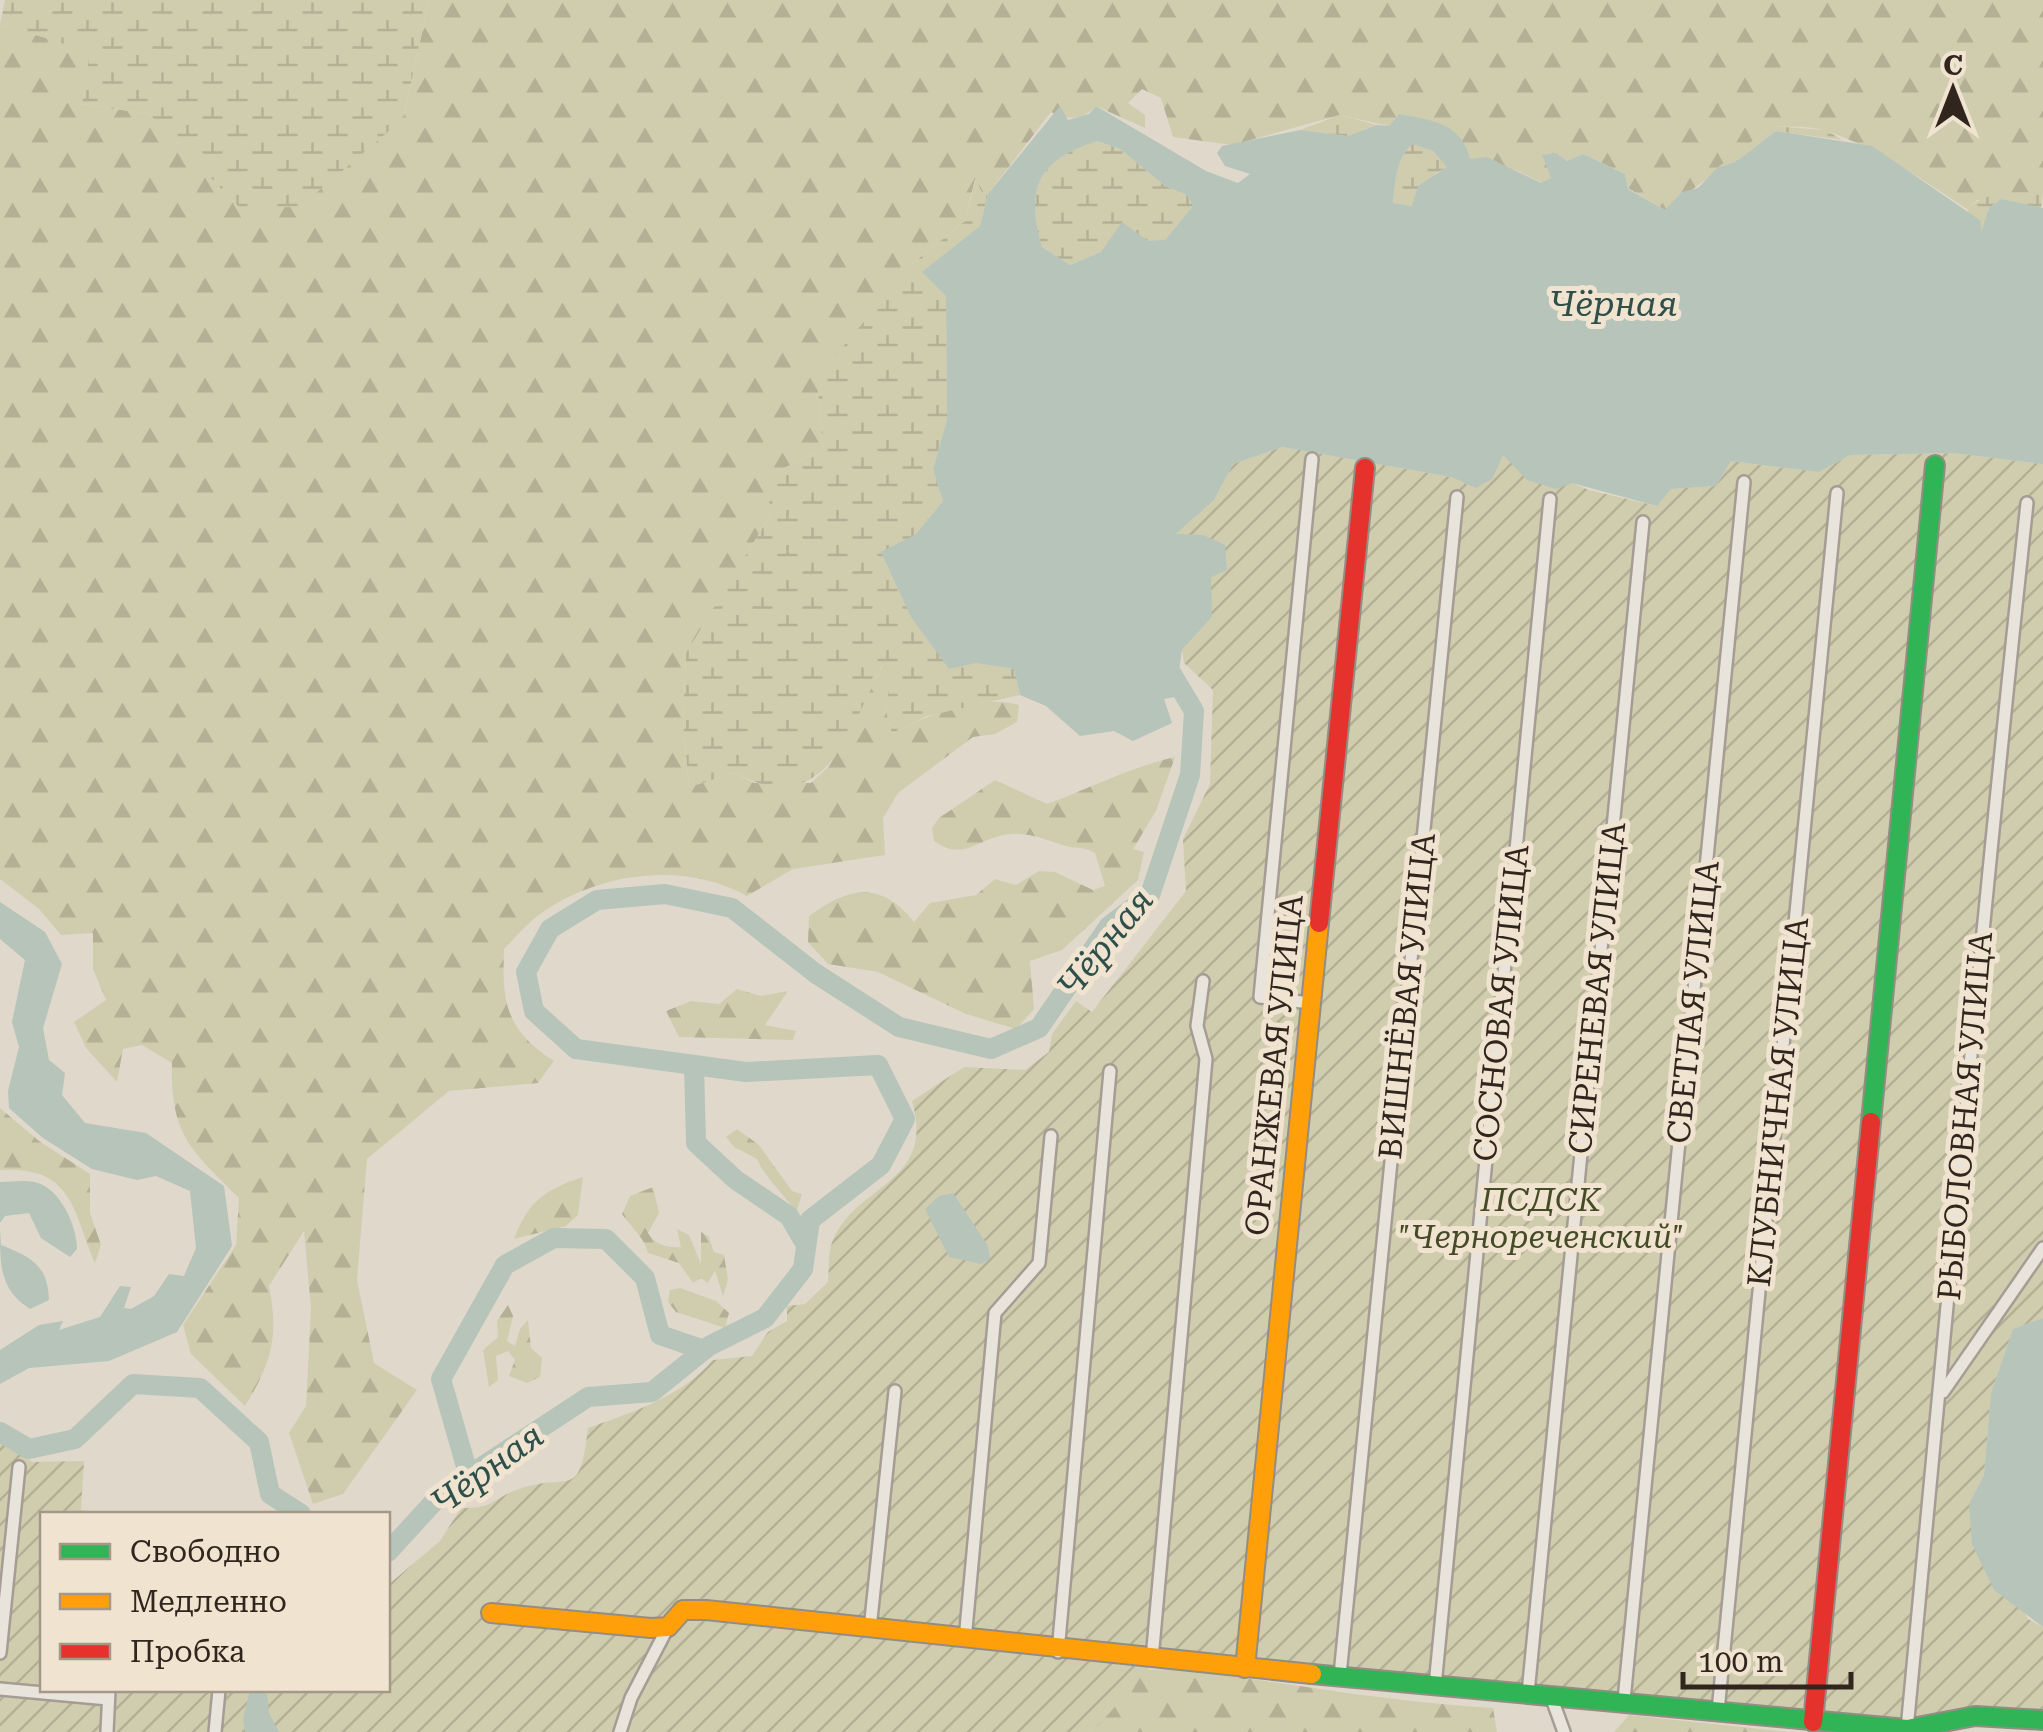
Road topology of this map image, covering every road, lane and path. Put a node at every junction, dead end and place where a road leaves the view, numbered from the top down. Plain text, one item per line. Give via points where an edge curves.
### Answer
1 (1312, 459) dead end
2 (1936, 465) dead end
3 (1365, 468) dead end
4 (1744, 482) dead end
5 (1837, 493) dead end
6 (1457, 497) dead end
7 (1550, 498) dead end
8 (2027, 502) dead end
9 (1642, 522) dead end
10 (1203, 981) dead end
11 (1310, 1004) junction
12 (1110, 1071) dead end
13 (1051, 1136) dead end
14 (2043, 1248) edge
15 (895, 1391) dead end
16 (1942, 1394) junction
17 (19, 1467) dead end
18 (490, 1613) dead end
19 (668, 1627) junction
20 (870, 1629) junction
21 (965, 1640) junction
22 (1058, 1652) junction
23 (0, 1653) edge
24 (1152, 1659) junction
25 (1244, 1668) junction
26 (1340, 1675) junction
27 (1435, 1686) junction
28 (0, 1689) edge
29 (40, 1691) edge
30 (65, 1692) edge
31 (219, 1692) edge
32 (1528, 1693) junction
33 (109, 1694) edge
34 (1552, 1698) junction
35 (1624, 1700) junction
36 (1718, 1711) junction
37 (2043, 1720) edge
38 (1813, 1722) junction
39 (1907, 1729) junction
40 (106, 1732) edge
41 (216, 1732) edge
42 (620, 1732) edge
43 (1564, 1732) edge

1 - 11 street via 1260,996
2 - 38 street
3 - 11 street, ОРАНЖЕВАЯ УЛИЦА
4 - 35 street, СВЕТЛАЯ УЛИЦА
5 - 36 street, КЛУБНИЧНАЯ УЛИЦА
6 - 26 street, ВИШНЁВАЯ УЛИЦА
7 - 27 street, СОСНОВАЯ УЛИЦА
8 - 16 street, РЫБОЛОВНАЯ УЛИЦА
9 - 32 street, СИРЕНЕВАЯ УЛИЦА
10 - 24 street via 1197,1026 1206,1060
11 - 25 street, ОРАНЖЕВАЯ УЛИЦА
12 - 22 street
13 - 21 street via 1039,1263 996,1313
14 - 16 street
15 - 20 street
16 - 39 street, РЫБОЛОВНАЯ УЛИЦА
17 - 23 street
18 - 19 street
19 - 20 street via 683,1610 718,1609 815,1628
19 - 42 street
20 - 21 street
21 - 22 street
22 - 24 street
24 - 25 street
25 - 26 street
26 - 27 street
27 - 32 street
28 - 29 street
30 - 33 street
31 - 41 street
32 - 34 street
33 - 40 street
34 - 35 street
34 - 43 street
35 - 36 street
36 - 38 street
37 - 39 street via 1975,1716
38 - 39 street

